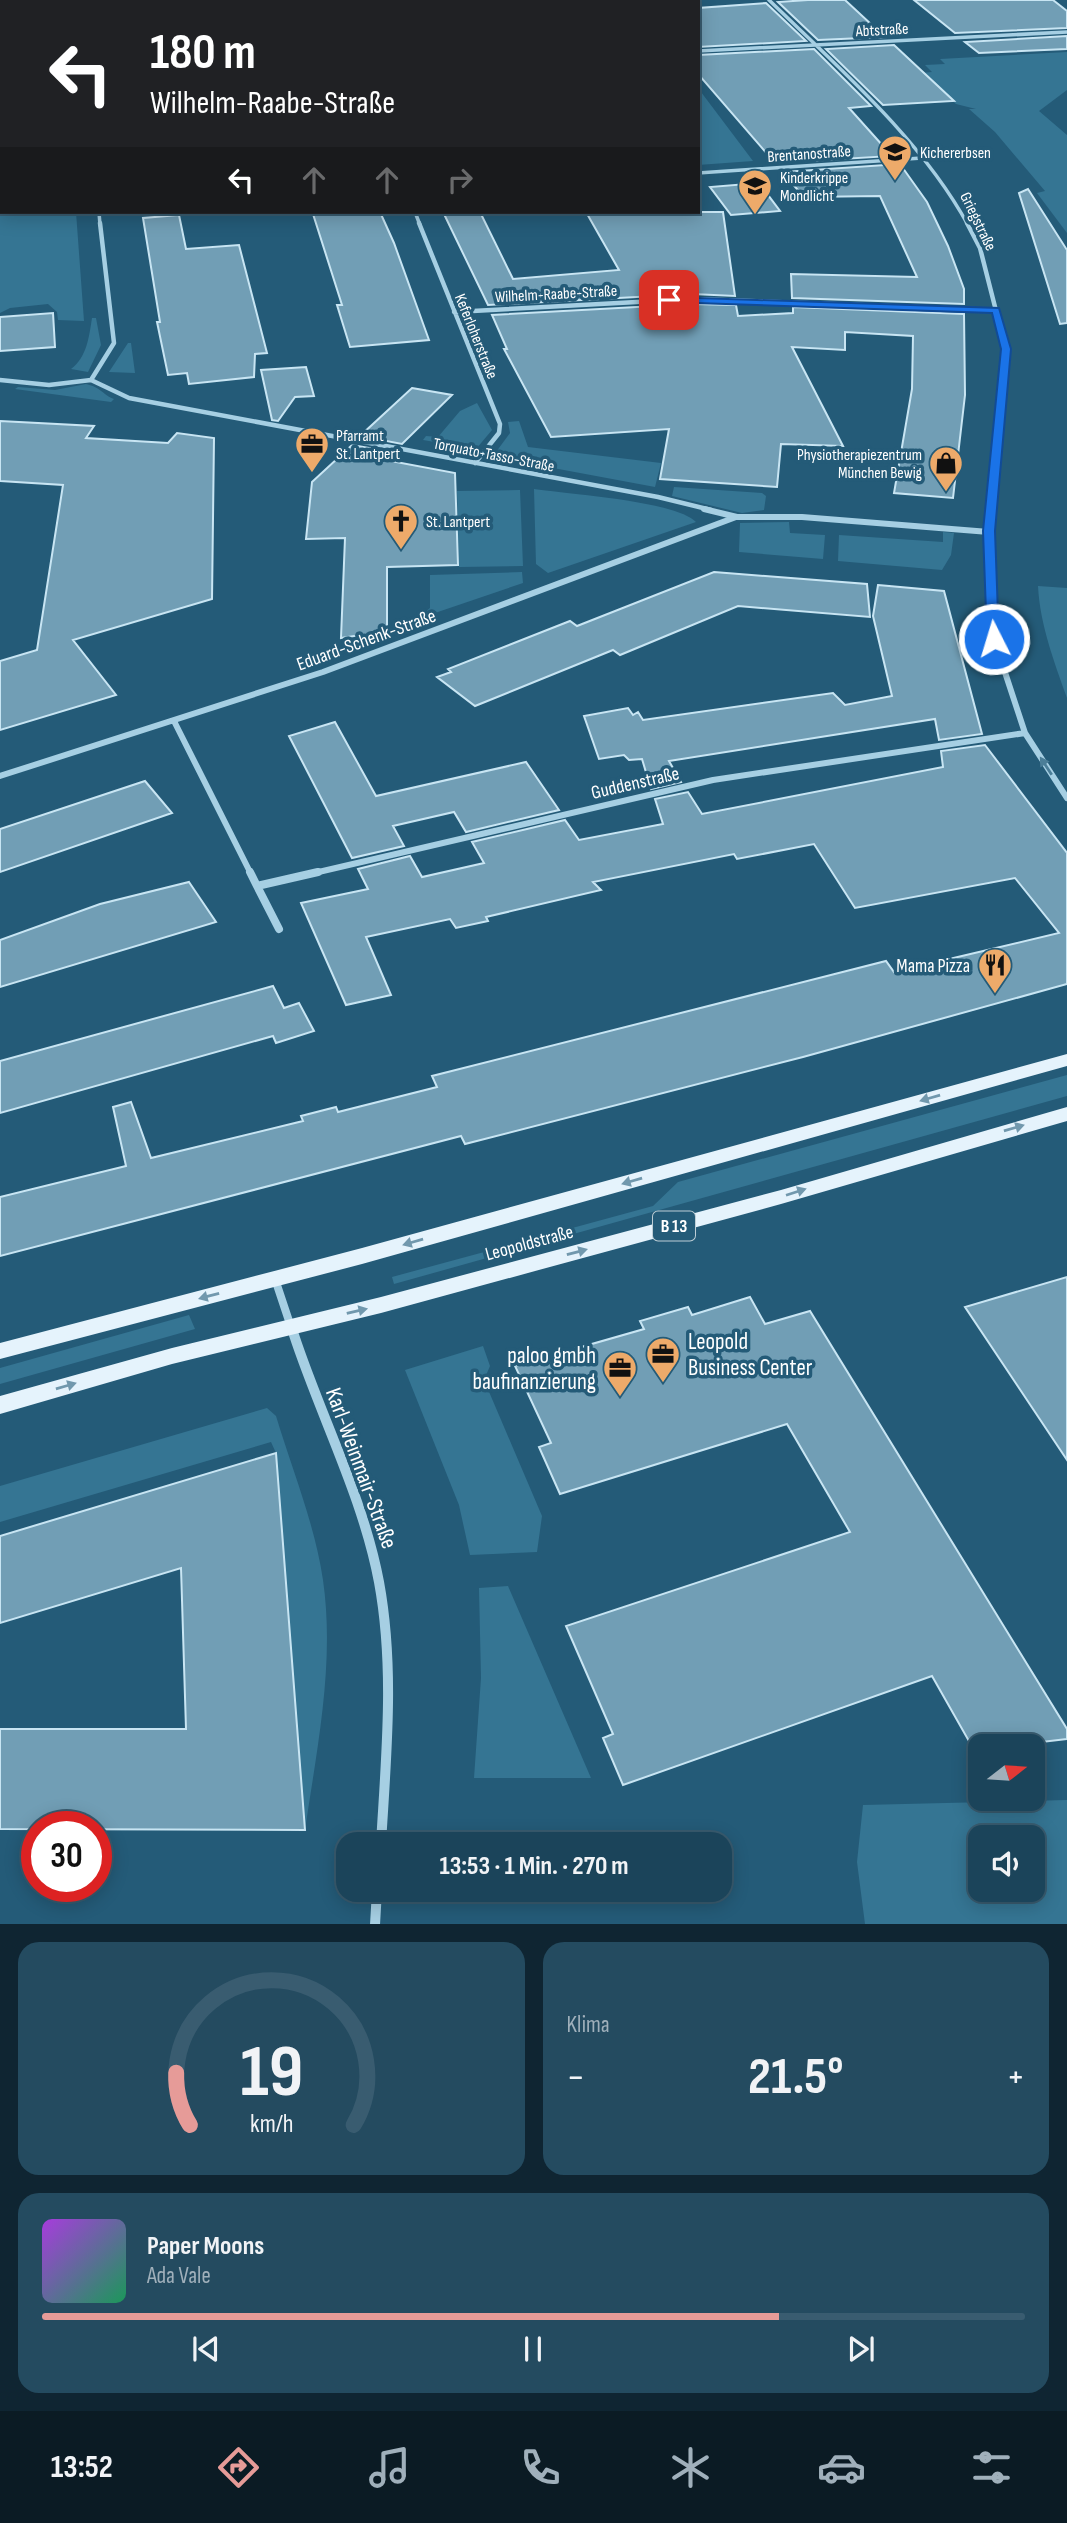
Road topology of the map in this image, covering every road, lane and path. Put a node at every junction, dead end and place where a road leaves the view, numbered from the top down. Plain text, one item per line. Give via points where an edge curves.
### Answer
1 (769, 0) edge
2 (1067, 32) edge
3 (816, 45) junction
4 (700, 51) edge
5 (922, 158) junction
6 (700, 173) edge
7 (99, 214) edge
8 (416, 214) edge
9 (996, 310) junction
10 (454, 312) junction
11 (0, 380) edge
12 (91, 380) junction
13 (475, 463) junction
14 (737, 517) junction
15 (989, 531) junction
16 (174, 721) junction
17 (1026, 733) junction
18 (0, 776) edge
19 (1067, 798) edge
20 (257, 886) junction
21 (279, 929) dead end
22 (1067, 1060) edge
23 (1067, 1114) edge
24 (275, 1279) junction
25 (290, 1327) junction
26 (0, 1350) edge
27 (0, 1405) edge
28 (382, 1832) edge
29 (376, 1902) edge
30 (375, 1924) edge

1 - 3 street, Griegstraße
2 - 3 street, Abtstraße
3 - 4 street, Abtstraße
3 - 5 street, Griegstraße
5 - 6 street, Brentanostraße
5 - 9 street, Griegstraße via 951,194 980,248
7 - 12 street via 114,343
8 - 10 street, Keferloherstraße
9 - 10 street, Wilhelm-Raabe-Straße via 692,299
9 - 15 street, Griegstraße via 1006,349
10 - 13 street, Keferloherstraße via 501,429
11 - 12 street via 49,385
12 - 13 street, Torquato-Tasso-Straße via 129,398
13 - 14 street, Torquato-Tasso-Straße via 658,497
14 - 15 street, Torquato-Tasso-Straße via 802,517
14 - 16 street, Eduard-Schenk-Straße via 323,672
15 - 17 street, Griegstraße via 994,639
16 - 18 street, Eduard-Schenk-Straße
16 - 20 street
19 -> 17 street, Griegstraße
17 - 20 street, Guddenstraße via 713,780
20 - 21 street
22 -> 24 main road, Leopoldstraße
25 -> 23 main road, Leopoldstraße / B 13 via 767,1200
24 - 25 street, Karl-Weinmair-Straße
24 -> 26 main road, Leopoldstraße
27 -> 25 main road, Leopoldstraße / B 13
25 - 28 street, Karl-Weinmair-Straße via 364,1524 379,1583 390,1697
29 - 30 street

